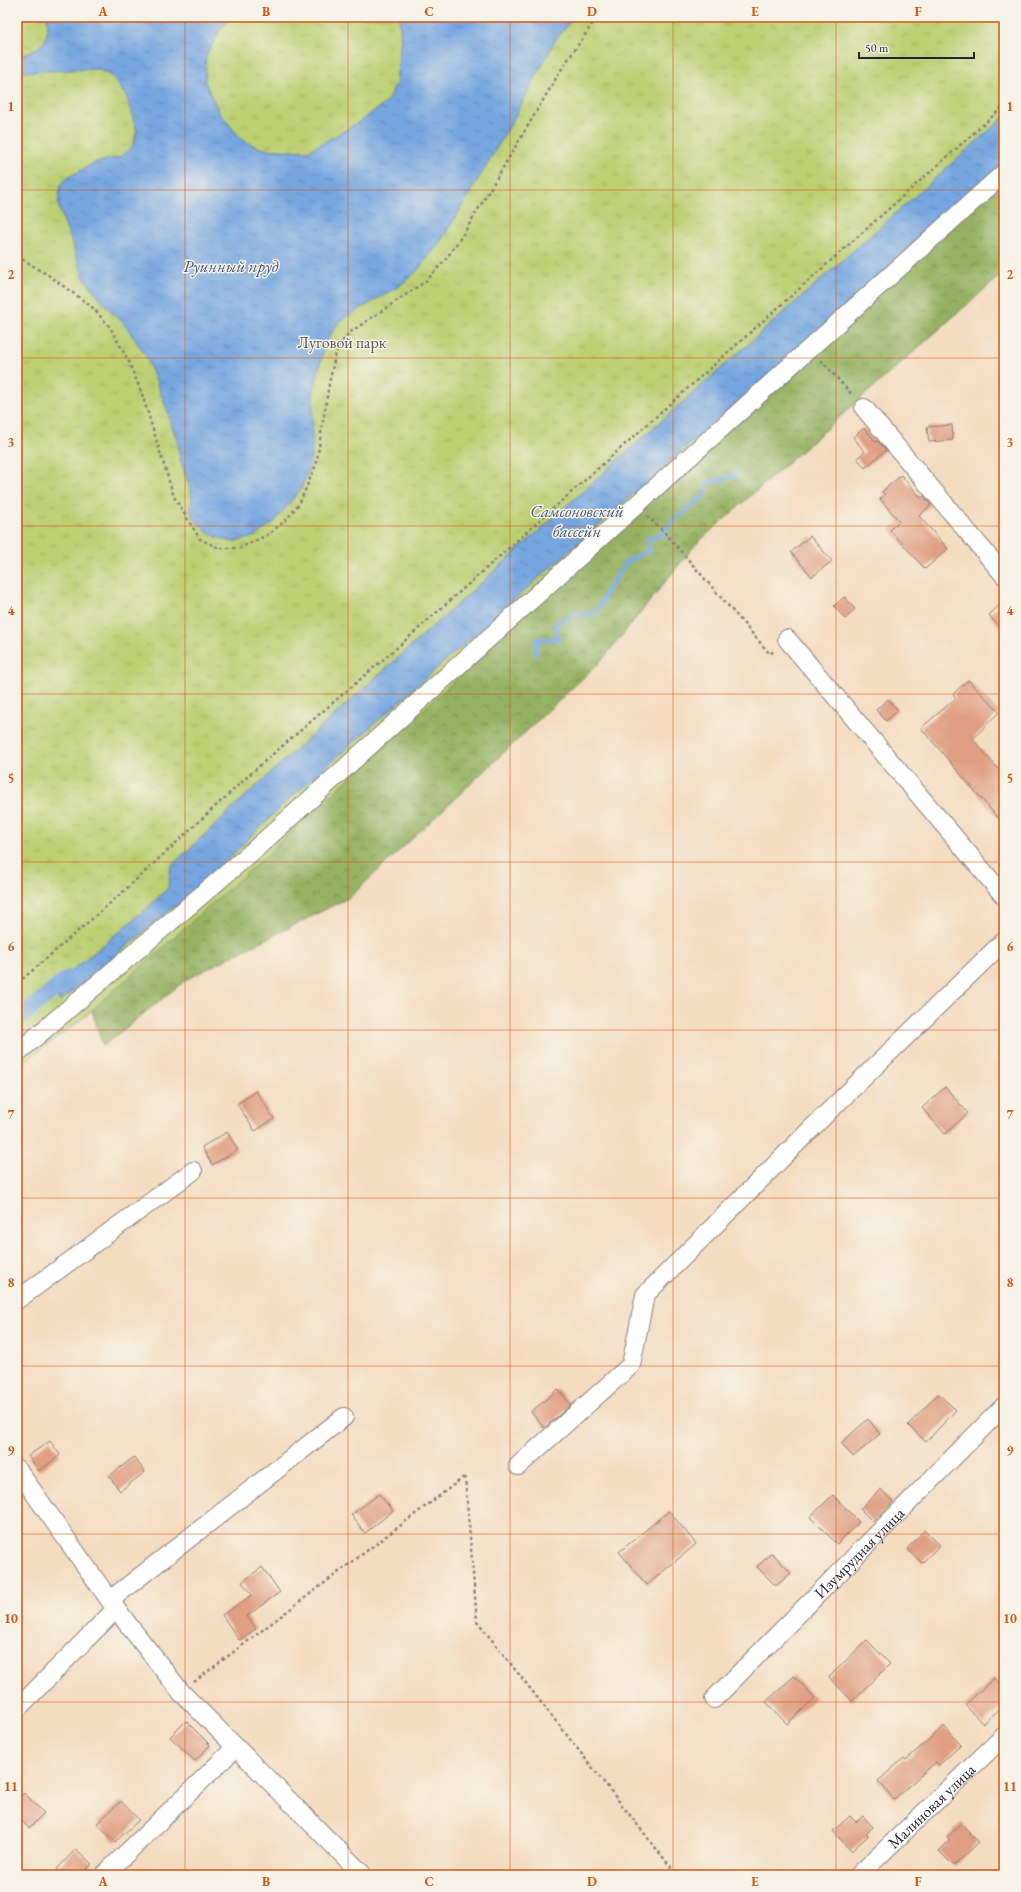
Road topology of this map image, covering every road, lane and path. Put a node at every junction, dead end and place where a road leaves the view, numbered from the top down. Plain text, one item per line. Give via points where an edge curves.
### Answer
1 (597, 17) edge
2 (1004, 106) edge
3 (1004, 173) edge
4 (17, 256) edge
5 (810, 347) junction
6 (864, 408) joint
7 (656, 523) dead end
8 (1004, 575) edge
9 (787, 640) joint
10 (1004, 896) edge
11 (1004, 941) edge
12 (17, 978) edge
13 (18, 982) junction
14 (17, 1002) edge
15 (17, 1053) edge
16 (193, 1171) dead end
17 (17, 1300) edge
18 (1004, 1406) edge
19 (344, 1417) dead end
20 (518, 1466) dead end
21 (17, 1469) edge
22 (113, 1605) junction
23 (181, 1692) junction
24 (714, 1699) dead end
25 (17, 1709) edge
26 (1004, 1736) edge
27 (236, 1747) junction
28 (104, 1875) edge
29 (363, 1875) edge
30 (677, 1875) edge
31 (859, 1875) edge

1 - 4 path via 561,70 446,260 426,281 349,333 340,344 329,384 316,465 299,504 286,520 269,534 240,548 219,548 200,539 177,503 142,394 129,362 110,327 91,306
2 - 13 path via 399,646 259,766 124,891
3 - 5 street
5 - 6 path
5 - 15 street via 253,851
6 - 8 street
7 - 9 path via 770,654
9 - 10 street
11 - 20 street via 645,1295 631,1365
12 - 13 path
13 - 14 path
16 - 17 street
18 - 24 street, Изумрудная улица
19 - 22 street
21 - 22 street
22 - 23 street
22 - 25 street
23 - 27 street
23 - 30 path via 465,1477 477,1621
26 - 31 street, Малиновая улица
27 - 28 street
27 - 29 street

